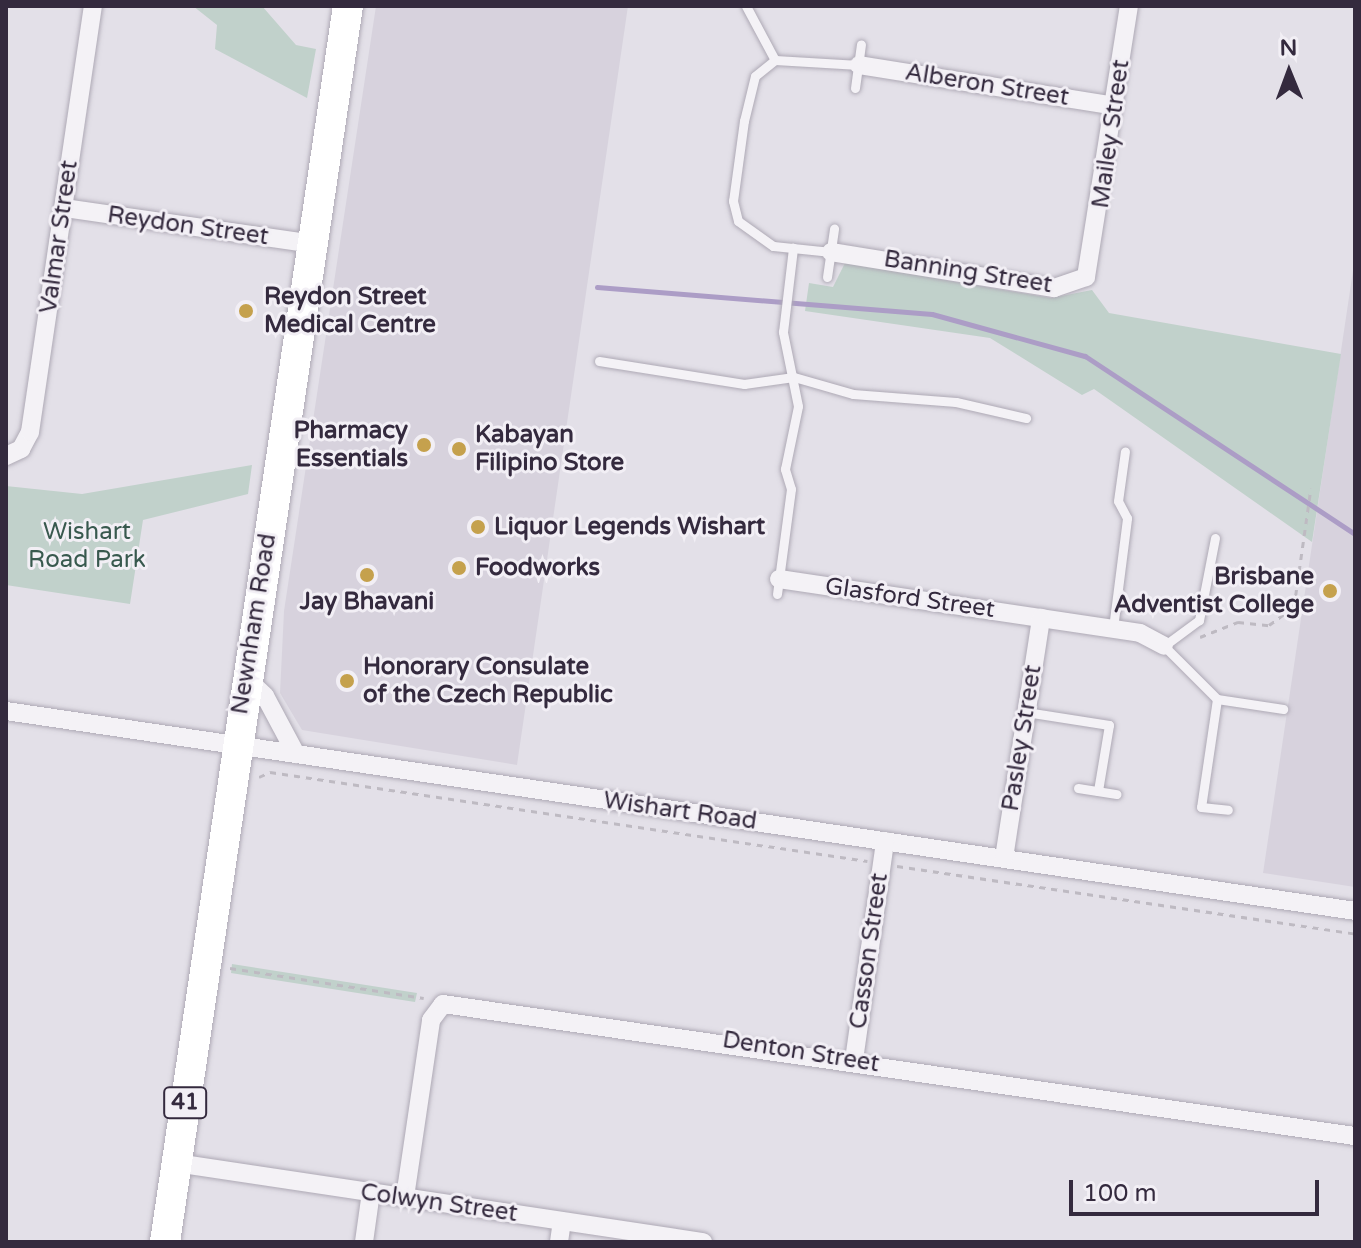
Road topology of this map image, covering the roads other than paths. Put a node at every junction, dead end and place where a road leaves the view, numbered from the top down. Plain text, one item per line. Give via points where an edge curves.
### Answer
1 (93, 6) edge
2 (348, 6) edge
3 (746, 6) edge
4 (1129, 6) edge
5 (861, 44) dead end
6 (775, 60) junction
7 (859, 65) junction
8 (855, 88) dead end
9 (1114, 106) junction
10 (64, 208) junction
11 (834, 229) dead end
12 (313, 244) junction
13 (793, 248) junction
14 (831, 252) junction
15 (1093, 261) joint
16 (827, 277) dead end
17 (599, 361) dead end
18 (794, 377) junction
19 (1026, 418) dead end
20 (1125, 451) dead end
21 (6, 456) edge
22 (1215, 538) dead end
23 (778, 586) joint
24 (1041, 618) junction
25 (1113, 628) junction
26 (1164, 646) junction
27 (246, 678) junction
28 (1217, 699) junction
29 (1283, 709) dead end
30 (6, 711) edge
31 (1026, 712) junction
32 (236, 745) junction
33 (296, 754) junction
34 (1078, 788) dead end
35 (1098, 791) junction
36 (1117, 794) dead end
37 (1228, 810) dead end
38 (885, 841) junction
39 (1004, 858) junction
40 (1355, 911) edge
41 (854, 1060) junction
42 (1355, 1136) edge
43 (176, 1163) junction
44 (371, 1192) junction
45 (405, 1197) junction
46 (562, 1221) junction
47 (165, 1242) edge
48 (364, 1242) edge
49 (559, 1242) edge
50 (703, 1242) edge

1 - 10 street, Valmar Street
2 - 12 main road, Newnham Road / 41
3 - 6 lane
4 - 9 street, Mailey Street
5 - 7 lane
6 - 7 lane
6 - 13 lane via 749,87 733,201 745,230
7 - 8 lane
7 - 9 street, Alberon Street
9 - 15 street, Mailey Street
10 - 12 street, Reydon Street
10 - 21 street, Valmar Street via 30,432 21,449
11 - 14 lane
12 - 27 main road, Newnham Road / 41
13 - 14 lane
13 - 18 lane via 783,316
14 - 15 street, Banning Street via 1054,288 1086,277
14 - 16 lane
17 - 18 lane via 744,384
18 - 19 lane via 853,394 956,402
18 - 23 lane via 798,406 785,469 791,489
20 - 25 lane via 1118,501 1127,518
22 - 26 lane via 1199,620
23 - 24 street, Glasford Street
24 - 25 street, Glasford Street
24 - 31 street, Pasley Street
25 - 26 street, Glasford Street
26 - 28 lane
27 - 32 main road, Newnham Road / 41
27 - 33 street via 265,696
28 - 29 lane
28 - 37 lane via 1201,807
30 - 32 street, Wishart Road
31 - 35 lane via 1109,725
31 - 39 street, Pasley Street
32 - 33 street, Wishart Road
32 - 43 main road, Newnham Road / 41
33 - 38 street, Wishart Road
34 - 35 lane
35 - 36 lane
38 - 39 street, Wishart Road
38 - 41 street, Casson Street
39 - 40 street, Wishart Road
41 - 42 street, Denton Street
41 - 45 street, Denton Street via 443,1004 431,1020
43 - 44 street, Colwyn Street
43 - 47 main road, Newnham Road / 41
44 - 45 street, Colwyn Street
44 - 48 street
45 - 46 street, Colwyn Street
46 - 49 street
46 - 50 street, Colwyn Street

